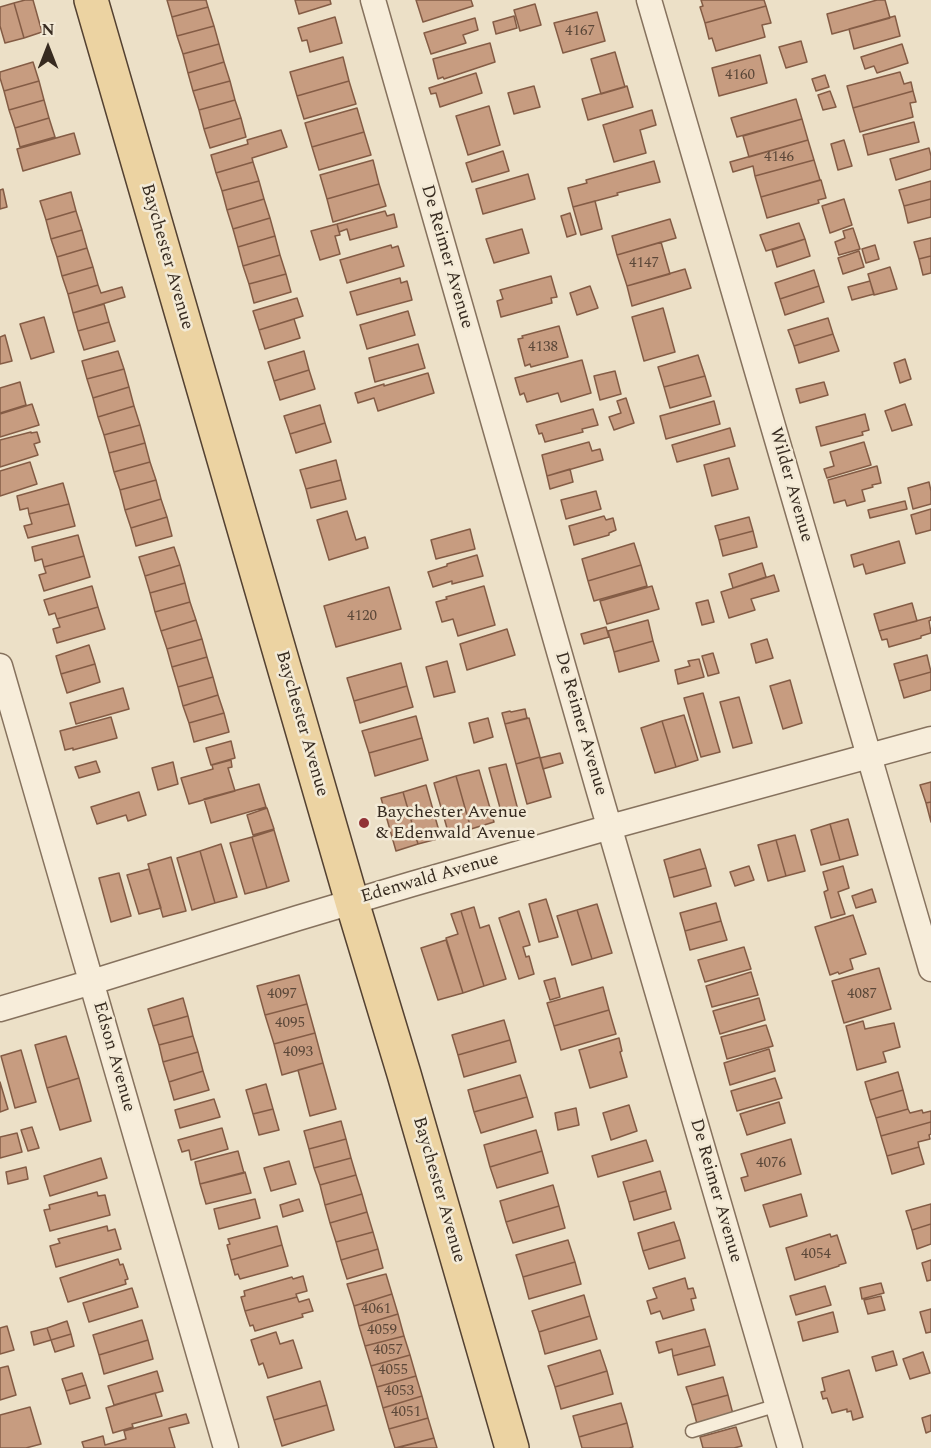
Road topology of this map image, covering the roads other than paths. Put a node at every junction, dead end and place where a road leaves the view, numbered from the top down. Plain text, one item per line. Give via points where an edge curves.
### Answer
1 (91, 0) edge
2 (373, 0) edge
3 (649, 0) edge
4 (0, 666) edge
5 (931, 739) edge
6 (869, 757) junction
7 (610, 827) junction
8 (352, 902) junction
9 (931, 969) edge
10 (92, 982) junction
11 (0, 1009) edge
12 (777, 1405) junction
13 (692, 1431) dead end
14 (226, 1448) edge
15 (512, 1448) edge
16 (790, 1448) edge

1 - 8 main road, Baychester Avenue
2 - 7 street, De Reimer Avenue
3 - 6 street, Wilder Avenue
4 - 10 street, Edson Avenue
5 - 6 street, Edenwald Avenue
6 - 7 street, Edenwald Avenue
6 - 9 street, Wilder Avenue
7 - 8 street, Edenwald Avenue
7 - 12 street, De Reimer Avenue
8 - 10 street, Edenwald Avenue
8 - 15 main road, Baychester Avenue
10 - 11 street, Edenwald Avenue
10 - 14 street, Edson Avenue
12 - 13 lane
12 - 16 street, De Reimer Avenue

